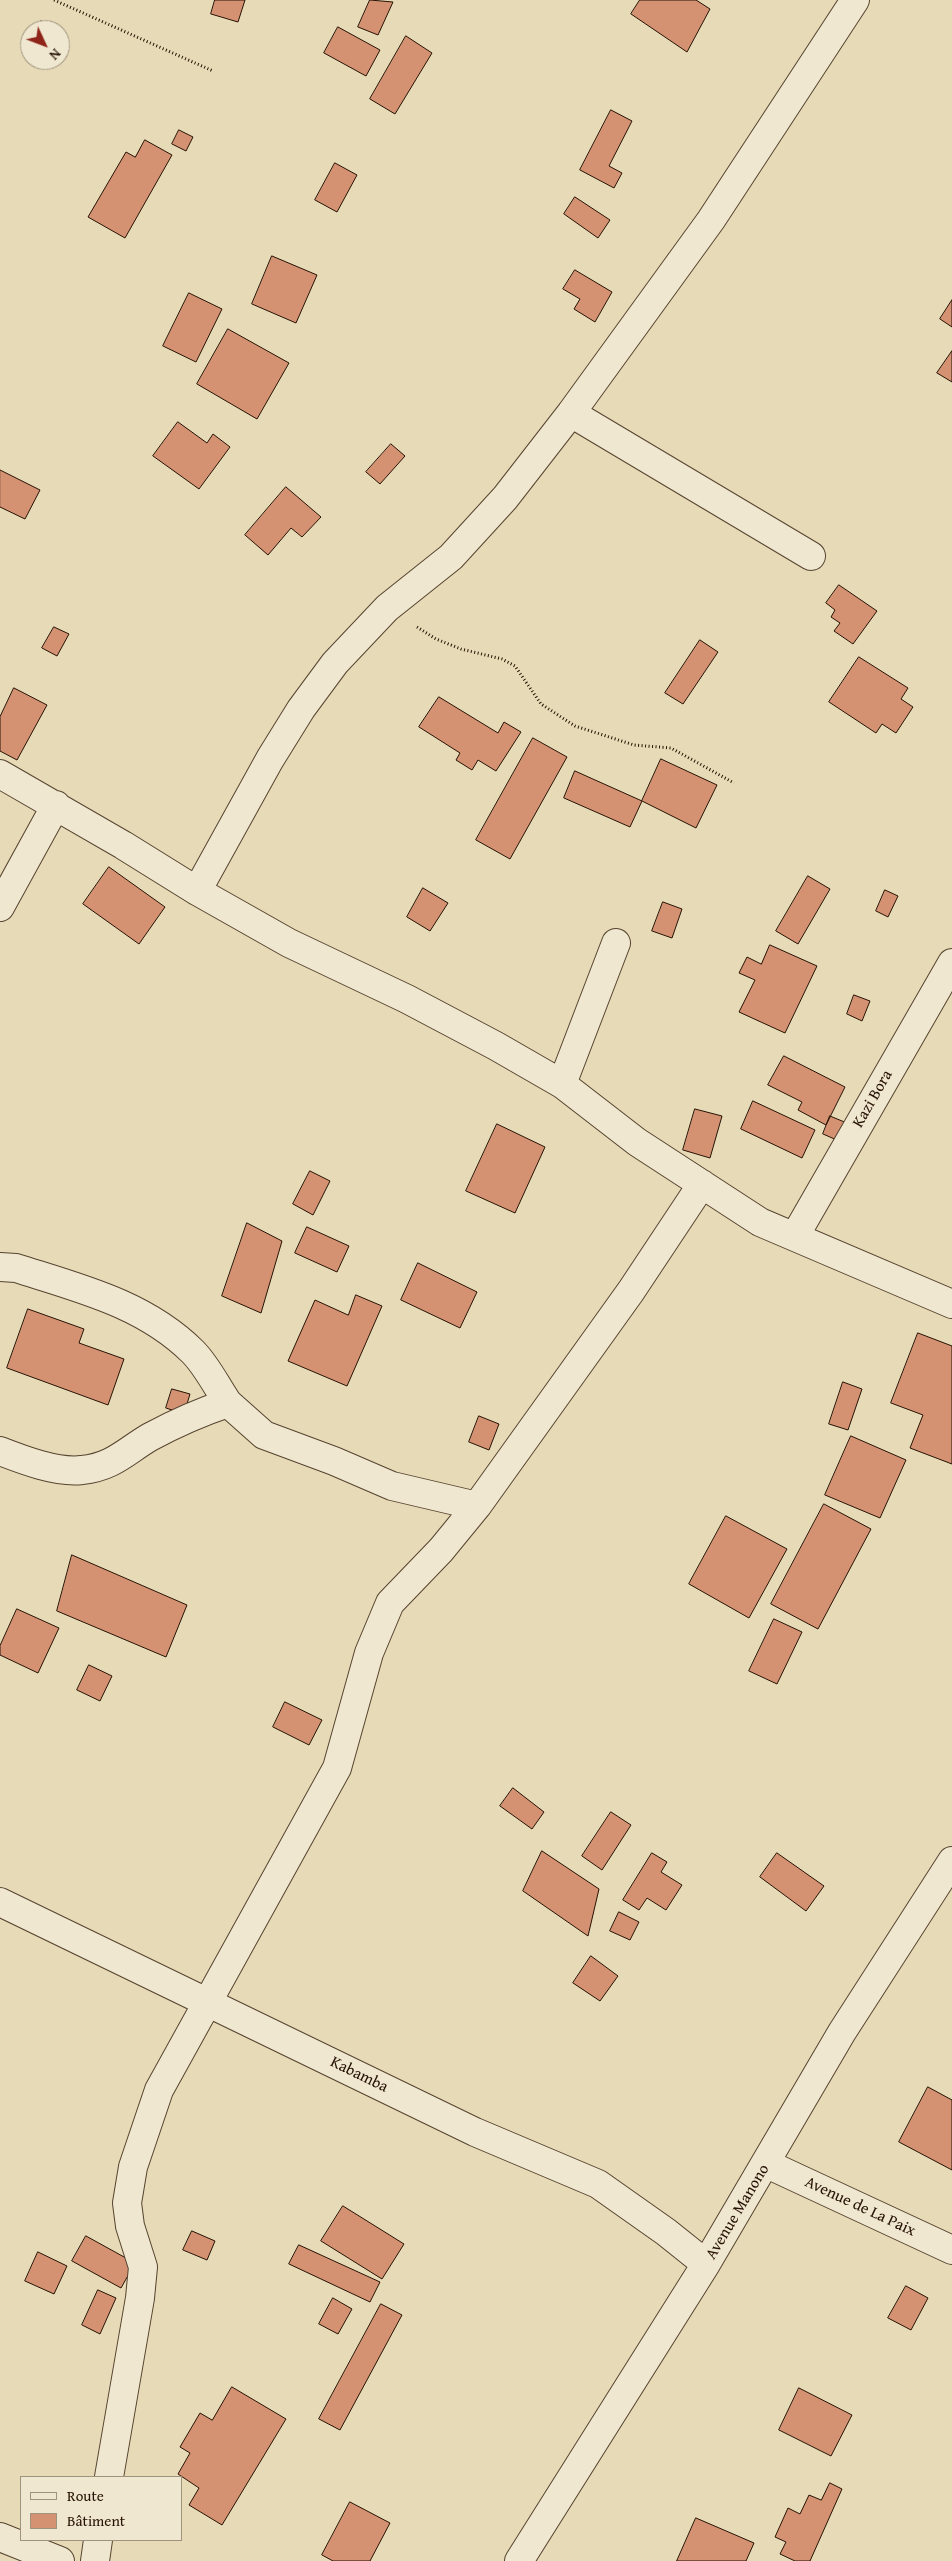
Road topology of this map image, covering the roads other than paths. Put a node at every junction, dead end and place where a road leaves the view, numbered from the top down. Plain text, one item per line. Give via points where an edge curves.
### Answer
1 (855, 0) edge
2 (571, 413) junction
3 (810, 556) dead end
4 (0, 774) edge
5 (56, 806) junction
6 (197, 891) junction
7 (0, 907) edge
8 (616, 943) dead end
9 (952, 963) edge
10 (562, 1084) junction
11 (702, 1184) junction
12 (795, 1236) junction
13 (0, 1267) edge
14 (952, 1304) edge
15 (228, 1402) junction
16 (0, 1451) edge
17 (476, 1506) junction
18 (952, 1861) edge
19 (0, 1902) edge
20 (207, 2000) junction
21 (767, 2164) junction
22 (952, 2250) edge
23 (706, 2264) junction
24 (109, 2476) edge
25 (0, 2537) edge
26 (98, 2541) edge
27 (60, 2561) edge
28 (95, 2561) edge
29 (519, 2561) edge

1 - 2 street via 711,220
2 - 3 street
2 - 6 street via 505,498 451,557 387,608 335,663 301,709
4 - 5 street
5 - 6 street
5 - 7 street
6 - 10 street via 289,943 407,999
8 - 10 street
9 - 12 street, Kazi Bora
10 - 11 street via 637,1142
11 - 12 street via 760,1222
11 - 17 street via 631,1291
12 - 14 street
13 - 15 street via 16,1268 112,1299 153,1319 194,1353
15 - 16 street via 148,1438 117,1460 81,1470 35,1465
15 - 17 street via 264,1435 392,1486
17 - 20 street via 441,1550 390,1603 369,1653 337,1768
18 - 21 street, Avenue Manono via 842,2032
19 - 20 street, Kabamba
20 - 23 street, Kabamba via 475,2132 598,2184 659,2226
20 - 24 street via 159,2090 133,2167 127,2203 130,2226 143,2267
21 - 22 street, Avenue de La Paix
21 - 23 street, Avenue Manono
23 - 29 street, Avenue Manono
25 - 27 street
26 - 28 street

